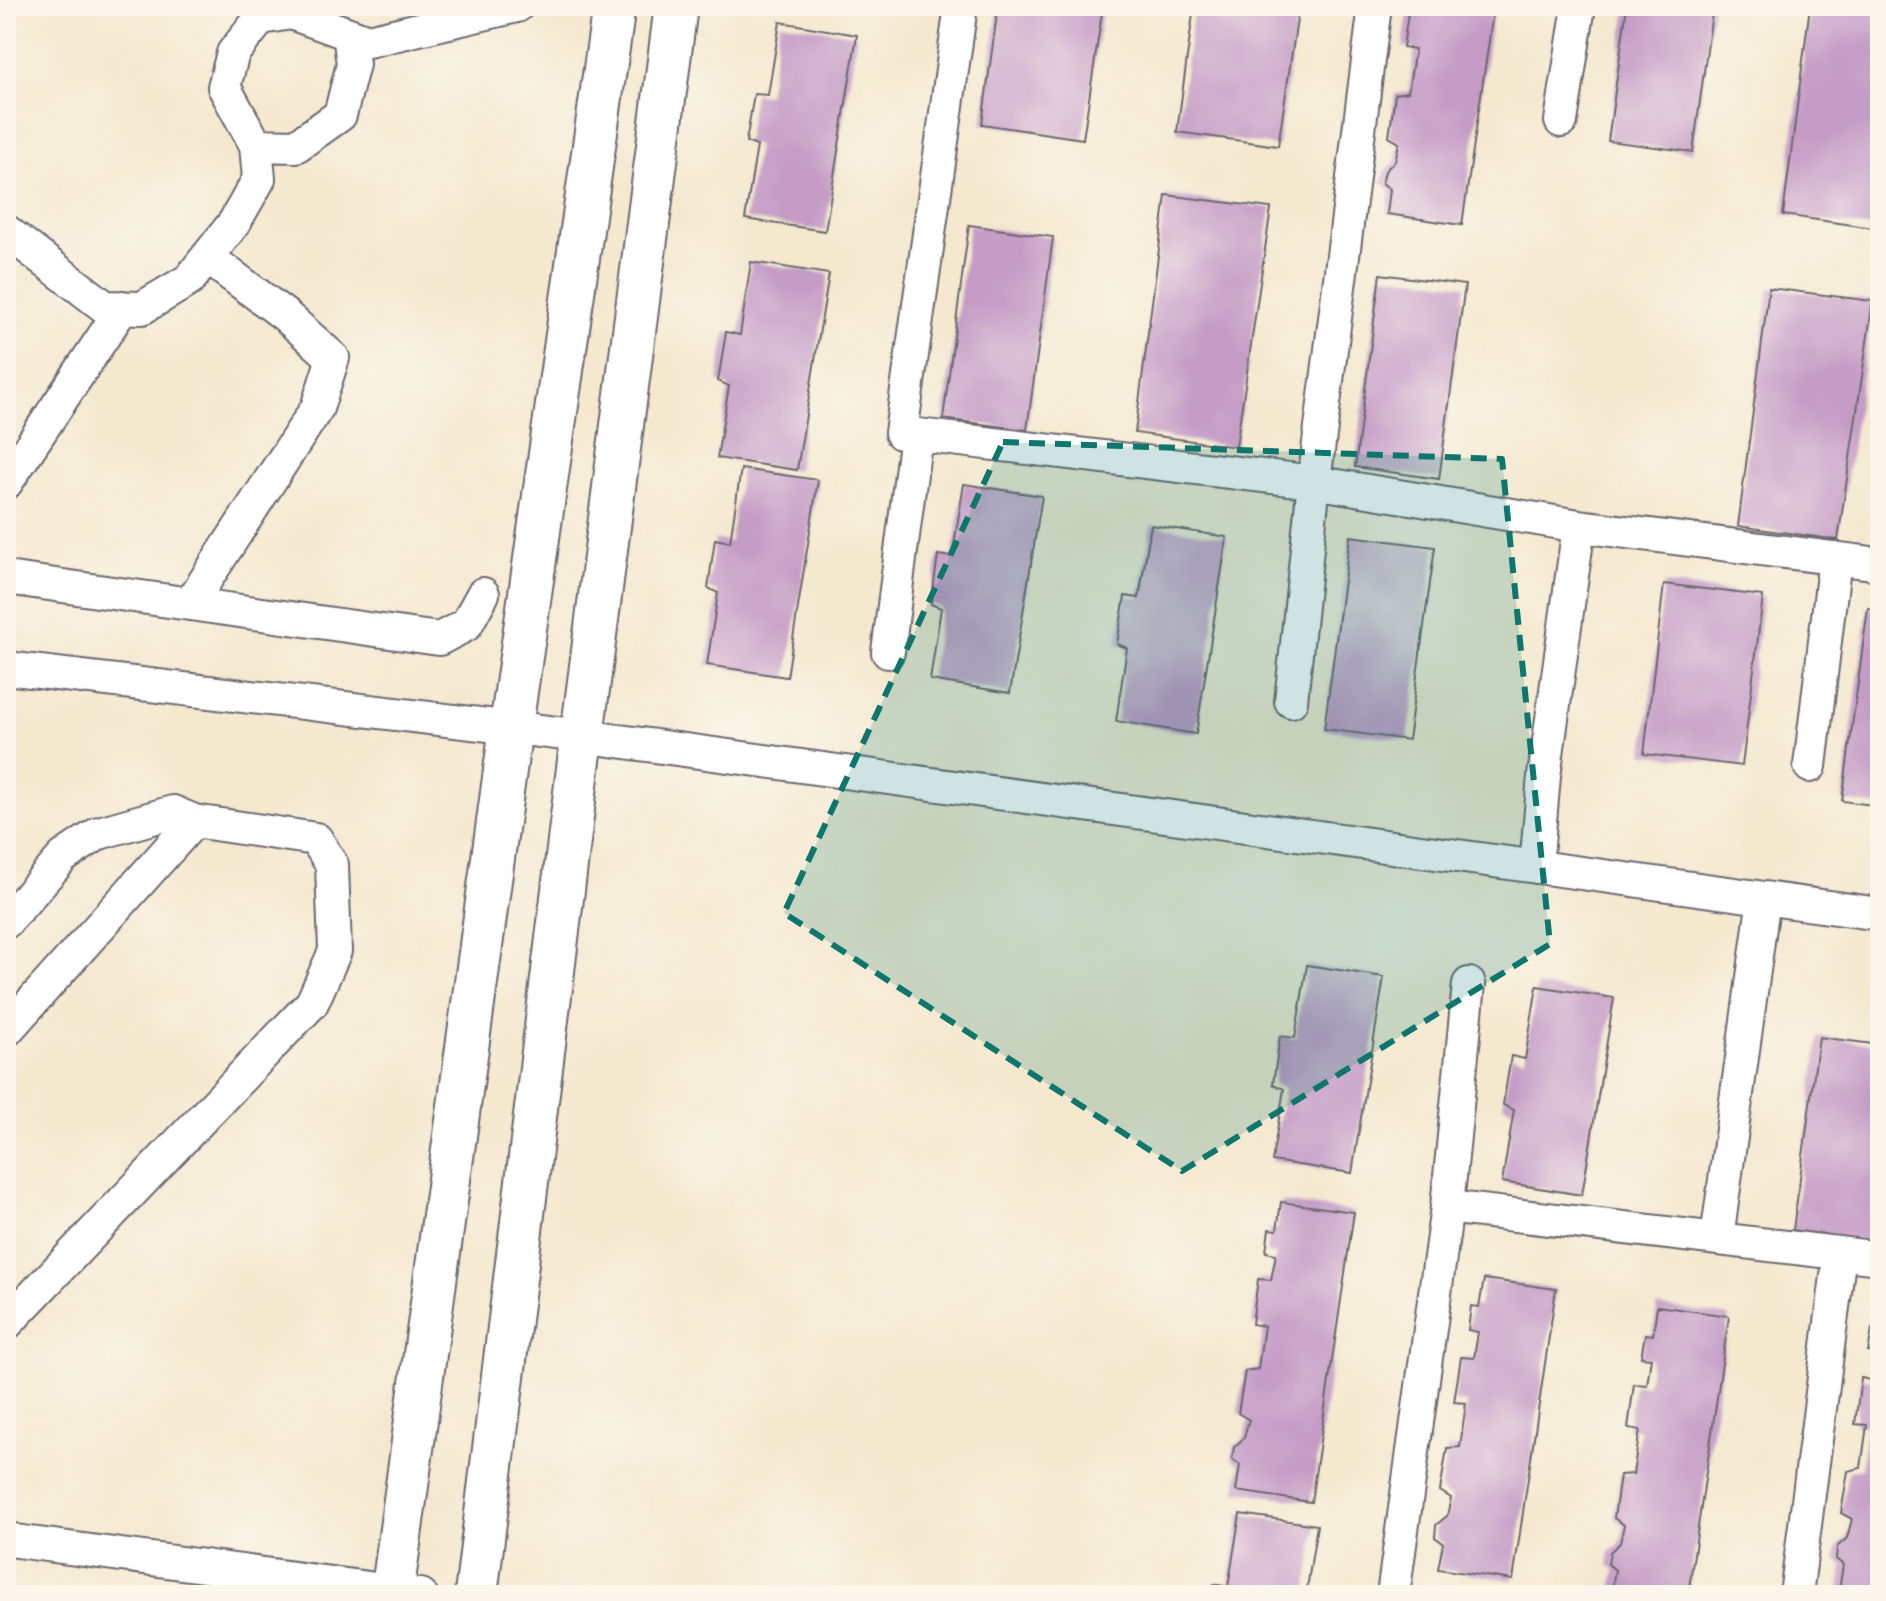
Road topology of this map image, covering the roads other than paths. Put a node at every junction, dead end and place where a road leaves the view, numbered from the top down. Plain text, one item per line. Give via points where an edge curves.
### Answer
1 (517, 6) edge
2 (614, 6) edge
3 (676, 6) edge
4 (961, 6) edge
5 (1375, 6) edge
6 (1579, 6) edge
7 (271, 11) edge
8 (349, 34) junction
9 (1561, 121) dead end
10 (256, 145) junction
11 (6, 231) edge
12 (207, 257) junction
13 (123, 307) junction
14 (916, 435) junction
15 (1314, 482) junction
16 (6, 483) edge
17 (1579, 526) junction
18 (1835, 558) junction
19 (1880, 564) edge
20 (6, 578) edge
21 (483, 594) dead end
22 (190, 604) junction
23 (888, 652) dead end
24 (6, 668) edge
25 (1291, 701) dead end
26 (511, 727) junction
27 (582, 736) junction
28 (1810, 766) dead end
29 (194, 821) junction
30 (1536, 867) junction
31 (1764, 898) junction
32 (1880, 914) edge
33 (6, 922) edge
34 (1469, 984) dead end
35 (6, 1031) edge
36 (1447, 1207) junction
37 (1717, 1238) junction
38 (1840, 1253) junction
39 (1880, 1258) edge
40 (6, 1324) edge
41 (6, 1537) edge
42 (402, 1594) edge
43 (476, 1595) edge
44 (1393, 1595) edge
45 (1796, 1595) edge

1 - 8 street via 368,41
2 - 26 street
3 - 27 street
4 - 14 street via 901,433
5 - 15 street
6 - 9 street
7 - 8 street
7 - 10 street via 233,53 224,87
8 - 10 street via 353,64 340,115 296,146
10 - 12 street via 259,179
11 - 13 street via 105,307
12 - 13 street via 178,287 142,308
12 - 22 street via 333,358 317,408
13 - 16 street
14 - 15 street
14 - 23 street
15 - 17 street
15 - 25 street
17 - 18 street
17 - 30 street
18 - 19 street
18 - 28 street
20 - 22 street
21 - 22 street via 466,625 439,639
24 - 26 street
26 - 27 street
26 - 42 street
27 - 30 street
27 - 43 street
29 - 33 street via 173,812 99,833 63,857
29 - 35 street
29 - 40 street via 316,839 332,865 335,951 312,1003
30 - 31 street
31 - 32 street
31 - 37 street
34 - 36 street
36 - 37 street
36 - 44 street
37 - 38 street
38 - 39 street
38 - 45 street
41 - 42 street

